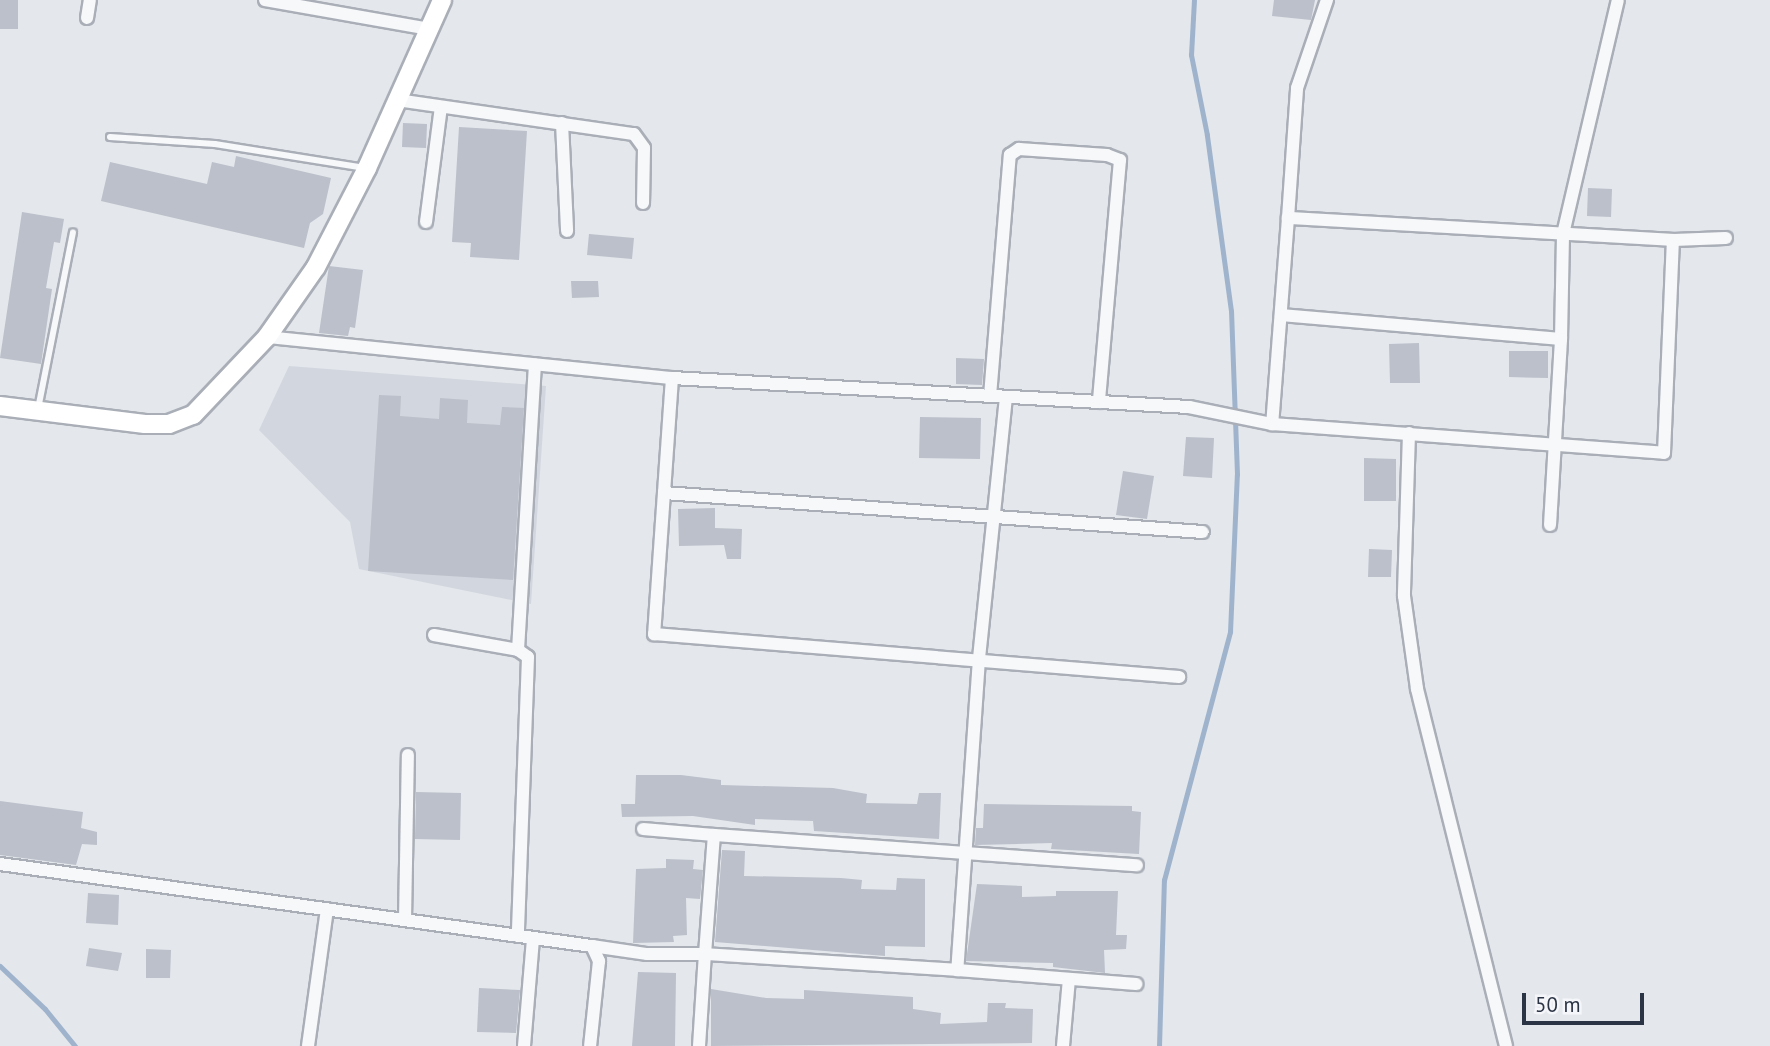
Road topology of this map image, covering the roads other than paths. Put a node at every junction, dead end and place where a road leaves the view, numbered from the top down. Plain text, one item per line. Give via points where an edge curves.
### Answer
1 (90, 0) edge
2 (265, 0) edge
3 (442, 0) edge
4 (1327, 0) edge
5 (1618, 0) edge
6 (87, 18) dead end
7 (429, 29) junction
8 (397, 100) junction
9 (441, 107) junction
10 (562, 123) junction
11 (110, 137) dead end
12 (367, 168) junction
13 (643, 203) dead end
14 (1288, 218) junction
15 (426, 222) dead end
16 (567, 231) dead end
17 (73, 232) dead end
18 (1563, 234) junction
19 (1726, 238) dead end
20 (1673, 240) junction
21 (1281, 315) junction
22 (267, 337) junction
23 (1560, 339) junction
24 (534, 365) junction
25 (672, 378) junction
26 (990, 396) junction
27 (1006, 397) junction
28 (1099, 402) junction
29 (0, 405) edge
30 (38, 409) junction
31 (1272, 424) junction
32 (1409, 433) junction
33 (1551, 442) junction
34 (664, 493) junction
35 (996, 514) junction
36 (1550, 525) dead end
37 (1203, 531) dead end
38 (434, 635) dead end
39 (518, 650) junction
40 (979, 659) junction
41 (1179, 677) dead end
42 (408, 755) dead end
43 (643, 829) dead end
44 (714, 835) junction
45 (967, 853) junction
46 (0, 864) edge
47 (1137, 865) dead end
48 (327, 909) junction
49 (405, 920) junction
50 (518, 936) junction
51 (533, 938) junction
52 (592, 946) junction
53 (705, 954) junction
54 (957, 970) junction
55 (1069, 979) junction
56 (1136, 984) dead end
57 (308, 1046) edge
58 (524, 1046) edge
59 (590, 1046) edge
60 (699, 1046) edge
61 (1063, 1046) edge
62 (1506, 1046) edge

1 - 6 street
2 - 7 street
3 - 7 street
4 - 14 street via 1297,88
5 - 18 street
7 - 8 street
8 - 9 street
8 - 12 street
9 - 10 street
9 - 15 street
10 - 13 street via 634,134 640,139 644,148
10 - 16 street
11 - 12 lane via 215,144
12 - 22 street via 316,267
14 - 18 street
14 - 21 street
17 - 30 lane
18 - 20 street
18 - 23 street
19 - 20 street
20 - 33 street via 1664,453
21 - 23 street
21 - 31 street
22 - 24 street
22 - 30 street via 192,415 169,424 114,422
23 - 33 street
24 - 25 street
24 - 39 street
25 - 26 street
25 - 34 street
26 - 27 street
26 - 28 street via 1010,155 1019,149 1108,155 1120,160
27 - 28 street
27 - 35 street
28 - 31 street via 1221,412
29 - 30 street
31 - 32 street
32 - 33 street
32 - 62 street via 1404,596 1417,689
33 - 36 street
34 - 35 street
34 - 40 street via 654,634
35 - 37 street
35 - 40 street
38 - 39 street
39 - 50 street via 527,657 528,668
40 - 41 street
40 - 45 street
42 - 49 street
43 - 44 street
44 - 45 street
44 - 53 street
45 - 47 street
45 - 54 street
46 - 48 street
48 - 49 street
48 - 57 street
49 - 50 street
50 - 51 street
51 - 52 street
51 - 58 street
52 - 53 street via 647,954
52 - 59 street via 599,961
53 - 54 street
53 - 60 street
54 - 55 street
55 - 56 street
55 - 61 street

